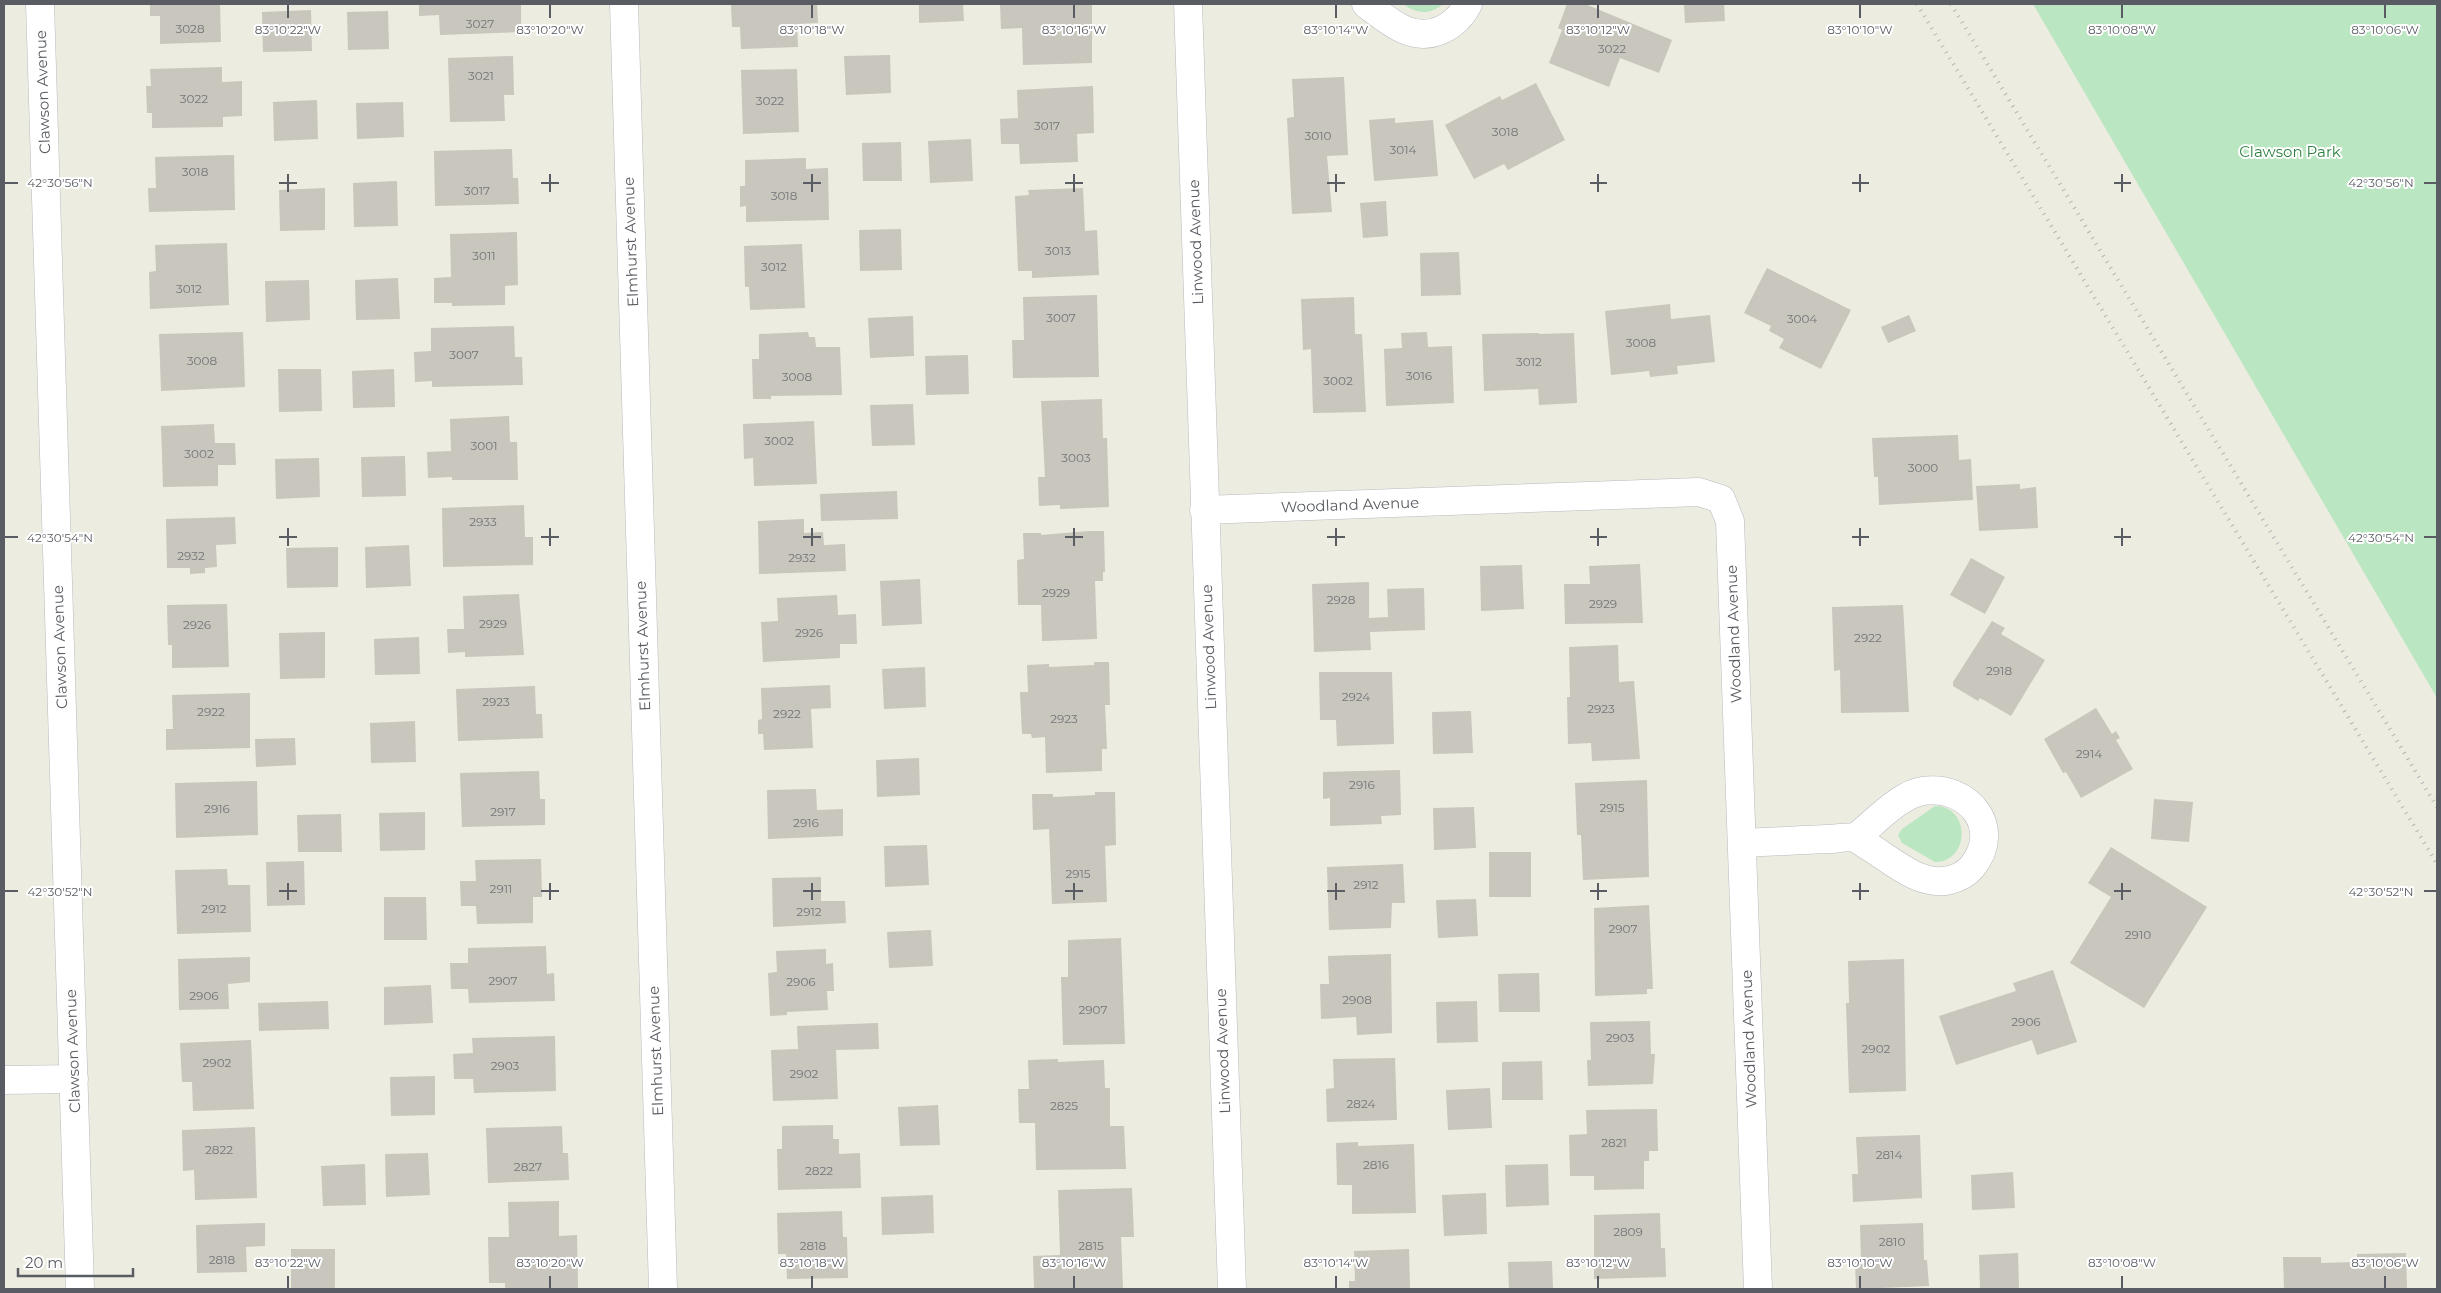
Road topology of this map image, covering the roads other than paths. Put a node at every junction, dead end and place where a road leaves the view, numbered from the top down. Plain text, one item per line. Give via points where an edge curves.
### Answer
1 (40, 4) edge
2 (624, 4) edge
3 (1188, 4) edge
4 (1366, 4) edge
5 (1468, 4) edge
6 (1204, 510) junction
7 (1855, 838) dead end
8 (1742, 843) junction
9 (74, 1079) junction
10 (4, 1080) edge
11 (80, 1289) edge
12 (663, 1289) edge
13 (1232, 1289) edge
14 (1758, 1289) edge

1 - 9 street, Clawson Avenue
2 - 12 street, Elmhurst Avenue
3 - 6 street, Linwood Avenue
4 - 5 street via 1406,31 1423,34 1440,32 1451,26
6 - 8 street, Woodland Avenue via 1699,492 1721,499 1730,521
6 - 13 street, Linwood Avenue
7 - 8 street
8 - 14 street, Woodland Avenue
9 - 10 street
9 - 11 street, Clawson Avenue

